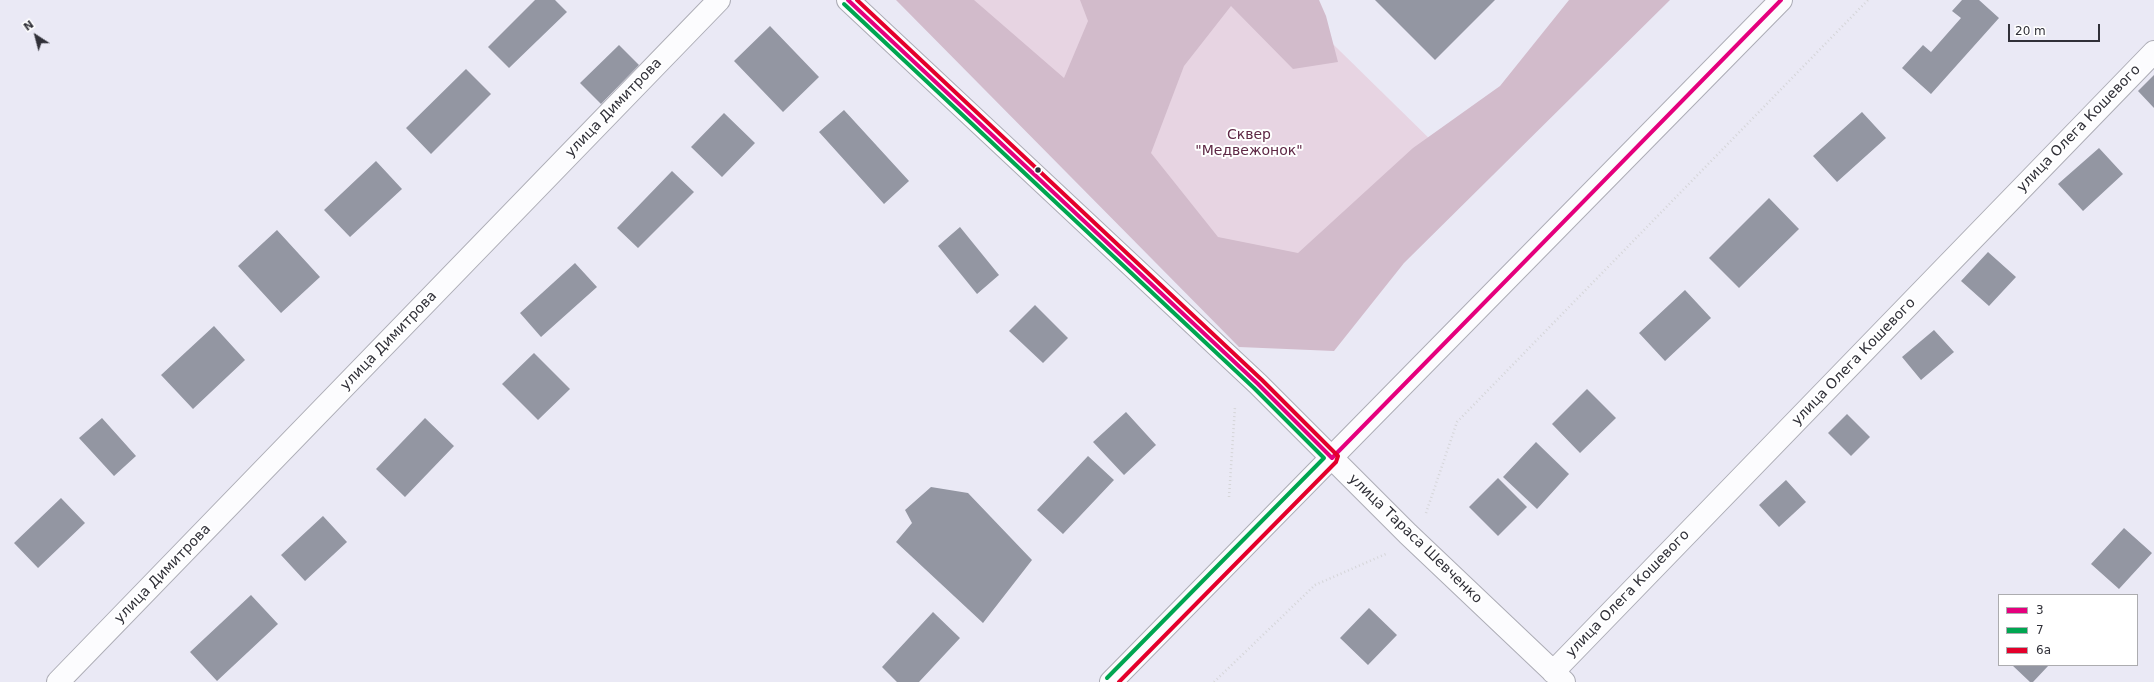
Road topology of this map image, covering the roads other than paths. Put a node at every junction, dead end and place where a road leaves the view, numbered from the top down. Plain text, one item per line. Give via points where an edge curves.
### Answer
1 (719, 0) edge
2 (848, 0) edge
3 (1781, 0) edge
4 (2154, 52) edge
5 (1332, 458) junction
6 (1559, 677) edge
7 (58, 682) edge
8 (1112, 682) edge

1 - 7 street, улица Димитрова
2 - 5 street, улица Тараса Шевченко via 1252,379
3 - 5 street
4 - 6 street, улица Олега Кошевого
5 - 6 street, улица Тараса Шевченко
5 - 8 street

